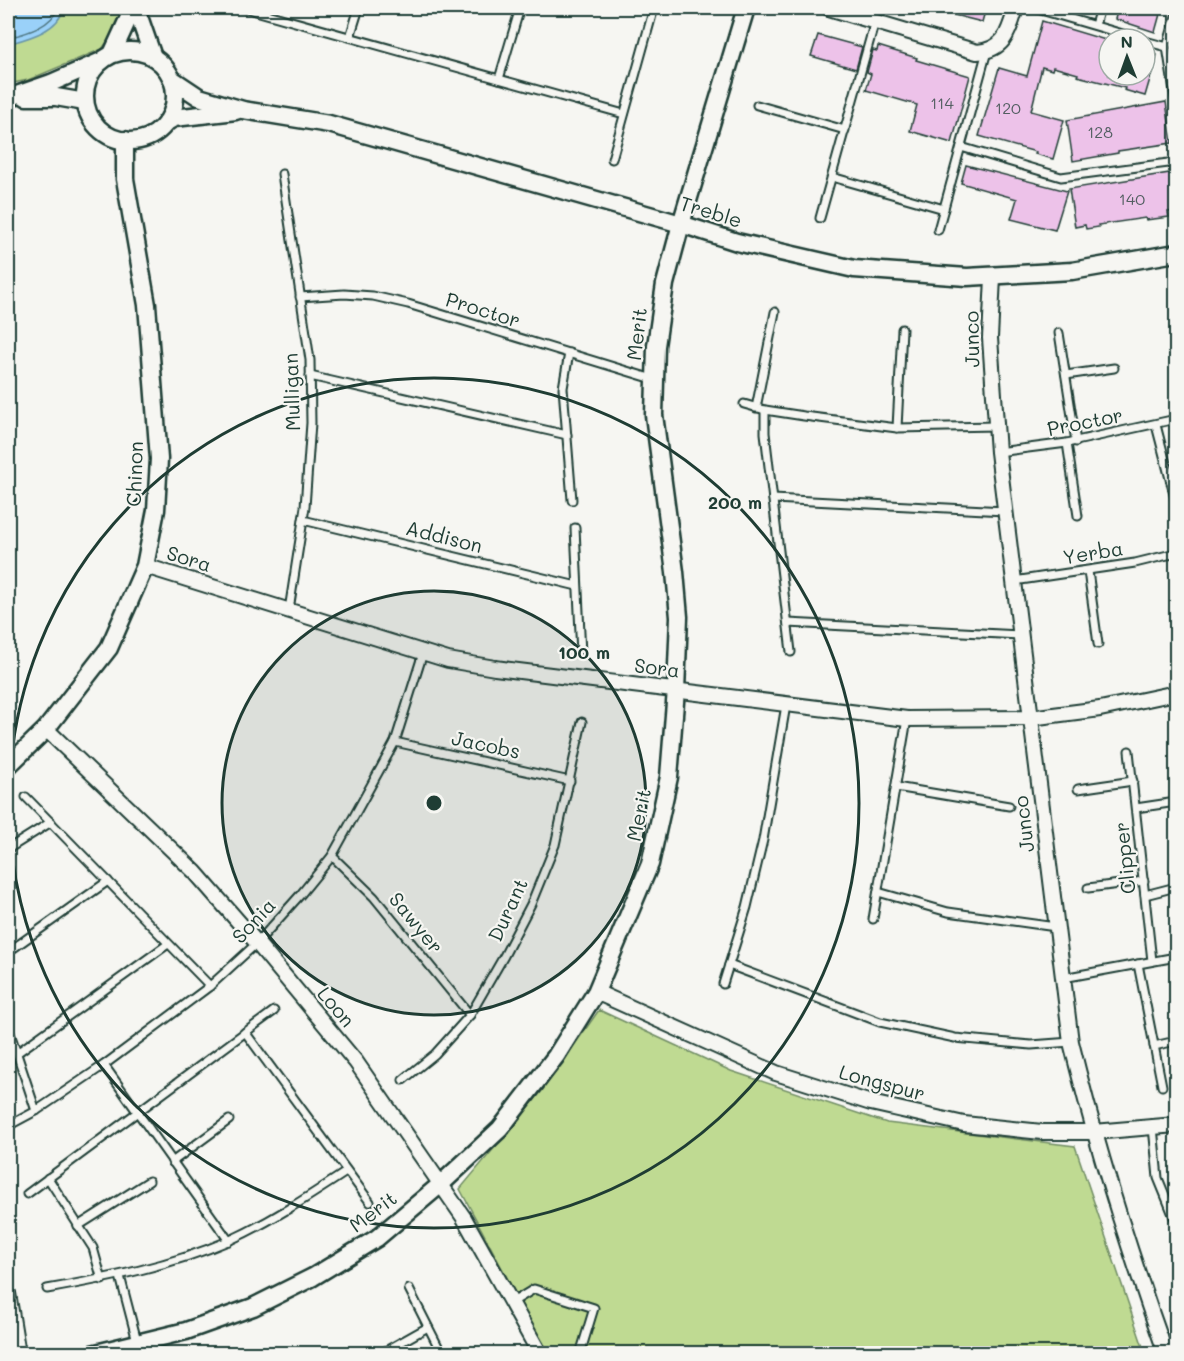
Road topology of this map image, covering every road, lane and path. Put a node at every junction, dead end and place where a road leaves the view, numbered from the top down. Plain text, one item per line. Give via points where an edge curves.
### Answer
1 (130, 8) edge
2 (136, 8) edge
3 (245, 8) edge
4 (358, 8) edge
5 (520, 8) edge
6 (654, 8) edge
7 (746, 8) edge
8 (829, 8) edge
9 (1016, 8) edge
10 (1034, 8) edge
11 (1100, 8) edge
12 (1176, 15) edge
13 (875, 21) junction
14 (1095, 25) junction
15 (1101, 27) edge
16 (350, 37) junction
17 (1157, 45) edge
18 (1167, 48) junction
19 (987, 51) junction
20 (153, 57) junction
21 (106, 58) junction
22 (172, 79) junction
23 (499, 79) junction
24 (12, 98) edge
25 (85, 102) junction
26 (1176, 104) edge
27 (757, 105) dead end
28 (243, 110) junction
29 (624, 114) junction
30 (167, 122) junction
31 (845, 130) junction
32 (125, 140) junction
33 (961, 147) junction
34 (612, 159) dead end
35 (1176, 162) edge
36 (282, 174) dead end
37 (832, 177) junction
38 (944, 209) junction
39 (820, 218) dead end
40 (681, 224) junction
41 (938, 230) dead end
42 (1176, 253) edge
43 (993, 277) junction
44 (300, 297) junction
45 (775, 312) dead end
46 (902, 329) dead end
47 (1059, 333) dead end
48 (569, 353) junction
49 (1114, 368) dead end
50 (1066, 375) junction
51 (310, 376) junction
52 (653, 379) junction
53 (744, 404) dead end
54 (756, 408) junction
55 (765, 410) junction
56 (1176, 419) edge
57 (1156, 425) junction
58 (996, 426) junction
59 (897, 428) junction
60 (567, 435) junction
61 (1076, 442) junction
62 (1067, 443) junction
63 (998, 452) junction
64 (1174, 482) edge
65 (773, 499) junction
66 (572, 500) dead end
67 (1176, 502) edge
68 (1005, 511) junction
69 (1078, 516) dead end
70 (303, 520) junction
71 (575, 528) dead end
72 (1176, 553) edge
73 (145, 566) junction
74 (1088, 571) junction
75 (1014, 581) junction
76 (577, 586) junction
77 (289, 610) junction
78 (788, 623) junction
79 (1020, 635) junction
80 (1098, 644) dead end
81 (791, 652) dead end
82 (423, 653) junction
83 (580, 654) dead end
84 (676, 690) junction
85 (1176, 693) edge
86 (786, 705) junction
87 (1030, 718) junction
88 (907, 719) junction
89 (582, 722) dead end
90 (46, 729) junction
91 (395, 742) junction
92 (1130, 751) dead end
93 (8, 766) edge
94 (570, 781) junction
95 (1133, 781) junction
96 (896, 788) junction
97 (1078, 789) dead end
98 (26, 796) dead end
99 (1176, 802) edge
100 (1009, 806) dead end
101 (1136, 808) junction
102 (51, 822) junction
103 (8, 849) edge
104 (332, 856) junction
105 (108, 881) junction
106 (1144, 881) junction
107 (1176, 887) edge
108 (1088, 888) dead end
109 (878, 892) junction
110 (1145, 896) junction
111 (873, 919) dead end
112 (1056, 927) junction
113 (257, 943) junction
114 (168, 944) junction
115 (8, 952) edge
116 (1176, 957) edge
117 (1152, 961) junction
118 (1138, 964) junction
119 (729, 965) junction
120 (1063, 978) junction
121 (723, 984) dead end
122 (210, 987) junction
123 (596, 992) junction
124 (274, 1011) dead end
125 (470, 1015) junction
126 (8, 1027) edge
127 (245, 1032) junction
128 (1176, 1041) edge
129 (1071, 1042) junction
130 (1154, 1046) junction
131 (17, 1053) junction
132 (104, 1065) junction
133 (403, 1080) dead end
134 (1162, 1086) dead end
135 (36, 1111) junction
136 (137, 1112) junction
137 (229, 1120) dead end
138 (1176, 1125) edge
139 (8, 1126) edge
140 (1153, 1127) junction
141 (1094, 1132) junction
142 (172, 1162) junction
143 (346, 1172) junction
144 (48, 1179) junction
145 (149, 1181) dead end
146 (441, 1184) junction
147 (27, 1194) dead end
148 (370, 1202) dead end
149 (1176, 1222) edge
150 (78, 1226) junction
151 (228, 1241) junction
152 (120, 1276) junction
153 (102, 1280) junction
154 (47, 1289) dead end
155 (409, 1289) dead end
156 (8, 1293) edge
157 (512, 1303) junction
158 (428, 1327) junction
159 (137, 1344) junction
160 (18, 1353) edge
161 (92, 1353) edge
162 (380, 1353) edge
163 (442, 1353) edge
164 (540, 1353) edge
165 (580, 1353) edge
166 (1166, 1353) edge

1 - 21 street
2 - 20 street
3 - 16 lane
4 - 16 lane
5 - 23 lane
6 - 29 lane
7 - 40 street, Merit
8 - 13 street
9 - 19 street via 1003,40
10 - 14 lane
11 - 14 lane
12 - 18 lane
13 - 19 street
13 - 31 lane
14 - 15 lane
16 - 23 lane
17 - 18 lane
18 - 26 lane
19 - 33 lane
20 - 21 street via 126,51
20 - 22 street
21 - 24 street
21 - 25 street via 90,74
22 - 28 street, Treble via 199,97
22 - 30 street via 175,93
23 - 29 lane
24 - 25 street via 56,97
25 - 32 street via 94,124 113,138
27 - 31 lane
28 - 30 street, Treble
28 - 40 street, Treble via 329,124
29 - 34 lane
30 - 32 street via 148,137
31 - 37 lane
32 - 73 street, Chinon via 125,179 147,305 159,459 156,510
33 - 35 lane via 1061,177
33 - 38 lane
36 - 44 lane, Mulligan
37 - 38 lane
37 - 39 lane
38 - 41 lane
40 - 43 street, Treble via 737,242 854,269
40 - 52 street, Merit via 665,284
42 - 43 street, Treble via 1098,268
43 - 58 street, Junco via 990,338
44 - 48 lane, Proctor via 373,296
44 - 51 lane, Mulligan
45 - 54 lane
46 - 59 lane
47 - 50 lane
48 - 52 lane, Proctor
48 - 60 lane via 563,388
49 - 50 lane
50 - 61 lane
51 - 60 lane
51 - 70 lane, Mulligan via 311,423
52 - 84 street, Merit via 679,617
53 - 54 lane
54 - 55 lane
55 - 59 lane
55 - 65 lane
56 - 57 lane, Proctor
57 - 61 lane, Proctor
57 - 64 lane
58 - 59 lane
58 - 63 street, Junco
60 - 66 lane
61 - 62 lane, Proctor
62 - 63 lane, Proctor
62 - 69 lane
63 - 68 street, Junco
64 - 67 lane
65 - 68 lane
65 - 78 lane
68 - 75 street, Junco
70 - 76 lane, Addison
70 - 77 lane, Mulligan
71 - 76 lane
72 - 74 lane, Yerba
73 - 77 street, Sora
73 - 90 street, Chinon via 109,648
74 - 75 lane, Yerba
74 - 80 lane
75 - 79 street, Junco
76 - 83 lane
77 - 82 street, Sora
78 - 79 lane
78 - 81 lane
79 - 87 street, Junco
82 - 84 street, Sora via 495,668
82 - 91 lane, Sonia
84 - 86 street, Sora
84 - 123 street, Merit via 669,777 650,864
85 - 87 street, Sora
86 - 88 street, Sora
86 - 119 lane via 763,840
87 - 88 street, Sora
87 - 112 street, Junco
88 - 96 lane
89 - 94 lane, Durant
90 - 93 street, Chinon
90 - 113 street, Loon via 195,872
91 - 94 lane, Jacobs
91 - 104 lane, Sonia
92 - 95 lane, Clipper
94 - 125 lane, Durant via 555,845 531,904
95 - 97 lane
95 - 101 lane, Clipper
96 - 100 lane
96 - 109 lane
98 - 102 lane
99 - 101 lane
101 - 106 lane, Clipper
102 - 103 lane
102 - 105 lane
104 - 113 lane, Sonia
104 - 125 lane, Sawyer via 374,897
105 - 114 lane
105 - 115 lane
106 - 108 lane
106 - 110 lane, Clipper
107 - 110 lane
109 - 111 lane
109 - 112 lane via 948,912
110 - 117 lane, Clipper
112 - 120 street, Junco
113 - 122 lane, Sonia
113 - 146 street, Loon via 356,1062
114 - 122 lane
114 - 131 lane
116 - 117 lane
117 - 118 lane
118 - 120 lane
118 - 130 lane
119 - 121 lane
119 - 129 lane via 880,1022 955,1038 1031,1045
120 - 129 street, Junco
122 - 132 lane, Sonia
123 - 141 street, Longspur via 776,1073 871,1103 964,1124 1042,1132
123 - 146 street, Merit via 556,1056 500,1129
124 - 127 lane
125 - 133 lane, Durant via 435,1054
126 - 131 lane
127 - 136 lane
127 - 143 lane
128 - 130 lane
129 - 141 street, Junco
130 - 134 lane
131 - 135 lane
132 - 135 lane, Sonia
132 - 136 lane
135 - 139 lane, Sonia
136 - 142 lane
136 - 144 lane
137 - 142 lane
138 - 140 street, Longspur
140 - 141 street, Longspur
140 - 149 lane via 1158,1178
141 - 166 street, Junco via 1134,1265
142 - 151 lane
143 - 148 lane
143 - 151 lane via 288,1210
144 - 147 lane
144 - 150 lane
145 - 150 lane
146 - 157 street, Loon via 465,1218
146 - 159 street, Merit via 377,1238 313,1277 254,1307
150 - 153 lane via 96,1255
151 - 152 lane
152 - 153 lane
152 - 159 lane
153 - 154 lane
155 - 158 lane
156 - 160 street
157 - 164 street, Loon
157 - 165 lane via 534,1289 594,1308
158 - 162 lane
158 - 163 lane
159 - 161 street, Merit

